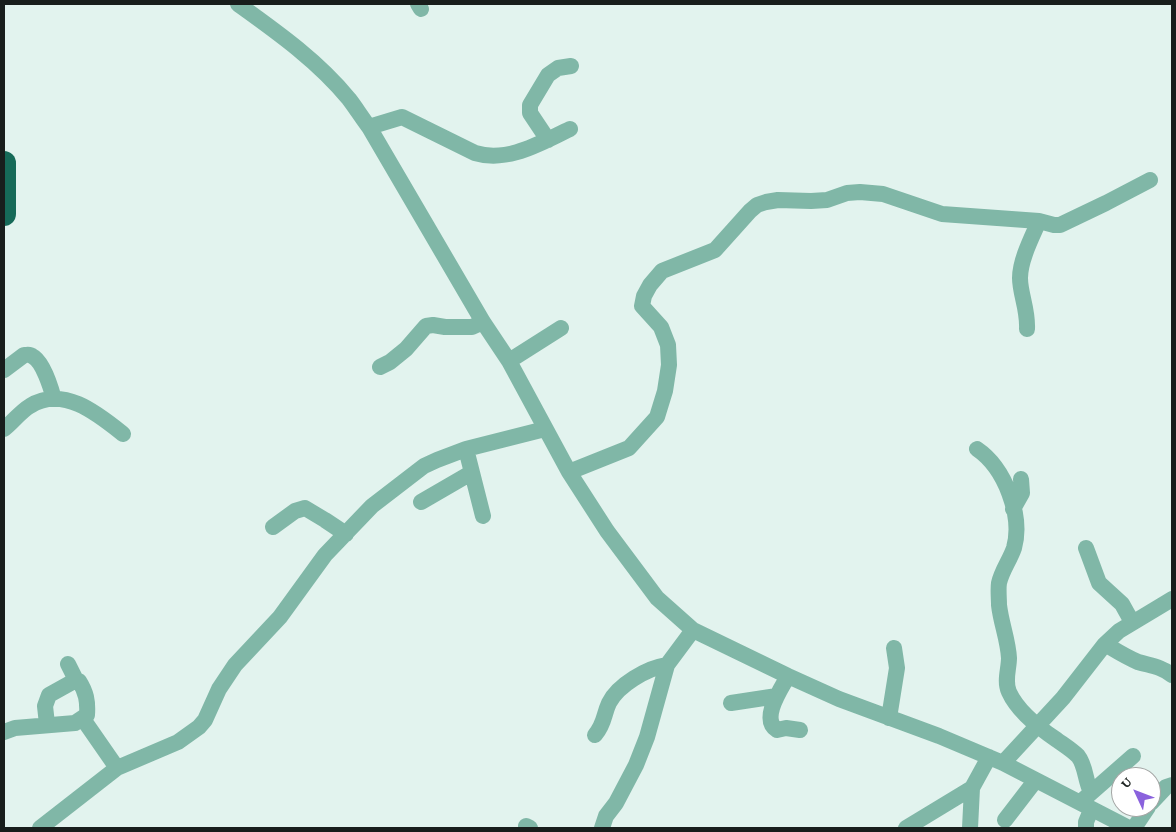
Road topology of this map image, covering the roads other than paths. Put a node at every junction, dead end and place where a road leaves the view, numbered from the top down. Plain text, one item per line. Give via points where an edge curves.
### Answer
1 (238, 4) edge
2 (571, 66) dead end
3 (369, 127) junction
4 (570, 129) dead end
5 (548, 140) junction
6 (4, 163) edge
7 (1150, 180) dead end
8 (4, 214) edge
9 (1039, 221) junction
10 (483, 322) junction
11 (561, 328) dead end
12 (1027, 329) dead end
13 (509, 361) junction
14 (380, 367) dead end
15 (4, 370) edge
16 (54, 399) junction
17 (4, 429) edge
18 (545, 429) junction
19 (123, 434) dead end
20 (466, 449) junction
21 (977, 449) dead end
22 (471, 472) junction
23 (569, 472) junction
24 (1021, 478) dead end
25 (421, 502) dead end
26 (1013, 509) junction
27 (483, 516) dead end
28 (273, 527) dead end
29 (346, 534) junction
30 (1086, 548) dead end
31 (1172, 599) edge
32 (1132, 622) junction
33 (693, 630) junction
34 (1104, 644) junction
35 (894, 648) dead end
36 (68, 664) dead end
37 (667, 665) junction
38 (1172, 674) edge
39 (788, 676) junction
40 (76, 680) junction
41 (777, 696) junction
42 (731, 703) dead end
43 (890, 718) junction
44 (83, 719) junction
45 (48, 724) junction
46 (1036, 725) junction
47 (800, 730) dead end
48 (4, 732) edge
49 (595, 735) dead end
50 (1133, 756) dead end
51 (996, 760) junction
52 (117, 768) junction
53 (1036, 781) junction
54 (1172, 785) edge
55 (972, 788) junction
56 (1091, 792) junction
57 (1161, 792) edge
58 (1085, 807) junction
59 (1141, 817) edge
60 (1005, 820) dead end
61 (40, 828) edge
62 (602, 828) edge
63 (906, 828) edge
64 (970, 828) edge
65 (1086, 828) edge
66 (1128, 828) edge
67 (1134, 828) edge

1 - 3 street via 297,48 329,77
2 - 5 street via 558,68 548,76 530,105 530,113
3 - 5 street via 402,117 487,157 524,150
3 - 10 street
4 - 5 street
6 - 8 highway
7 - 9 street via 1066,223 1054,225
9 - 12 street via 1020,278
9 - 23 street via 942,214 883,194 860,192 828,200 778,200 757,205 715,250 662,271 650,285 642,306 661,327 668,345 669,366 657,417 629,448
10 - 13 street
10 - 14 street via 472,327 426,326 406,349
11 - 13 street
13 - 18 street
15 - 16 street via 24,355 32,356 39,361
16 - 17 street via 30,406
16 - 19 street via 81,405
18 - 20 street
18 - 23 street
20 - 22 street
20 - 29 street via 424,466 372,506
21 - 26 street via 998,470
22 - 25 street
22 - 27 street
23 - 33 street via 607,531 657,598
24 - 26 street via 1022,493
26 - 46 street via 1017,535 998,584 1009,656 1007,684 1017,705
28 - 29 street via 295,511 305,508
29 - 52 street via 325,555 280,617 235,665 199,727 178,742
30 - 32 street via 1096,580 1122,604
31 - 32 street
32 - 34 street
33 - 37 street
33 - 39 street
34 - 38 street via 1125,656
34 - 46 street via 1063,698
35 - 43 street via 897,668
36 - 40 street
37 - 49 street via 658,666 619,689
37 - 62 street via 636,765
39 - 41 street
39 - 43 street
40 - 44 street via 88,700 87,715
40 - 45 street via 49,695 45,706
41 - 42 street
41 - 47 street via 770,715 774,728
43 - 51 street
44 - 45 street via 75,723
44 - 52 street
45 - 48 street
46 - 51 street
46 - 56 street via 1078,757
50 - 56 street
51 - 53 street
51 - 55 street
52 - 61 street
53 - 58 street
53 - 60 street
54 - 57 street
55 - 63 street
55 - 64 street
56 - 58 street
58 - 65 street
58 - 66 street
59 - 67 street

